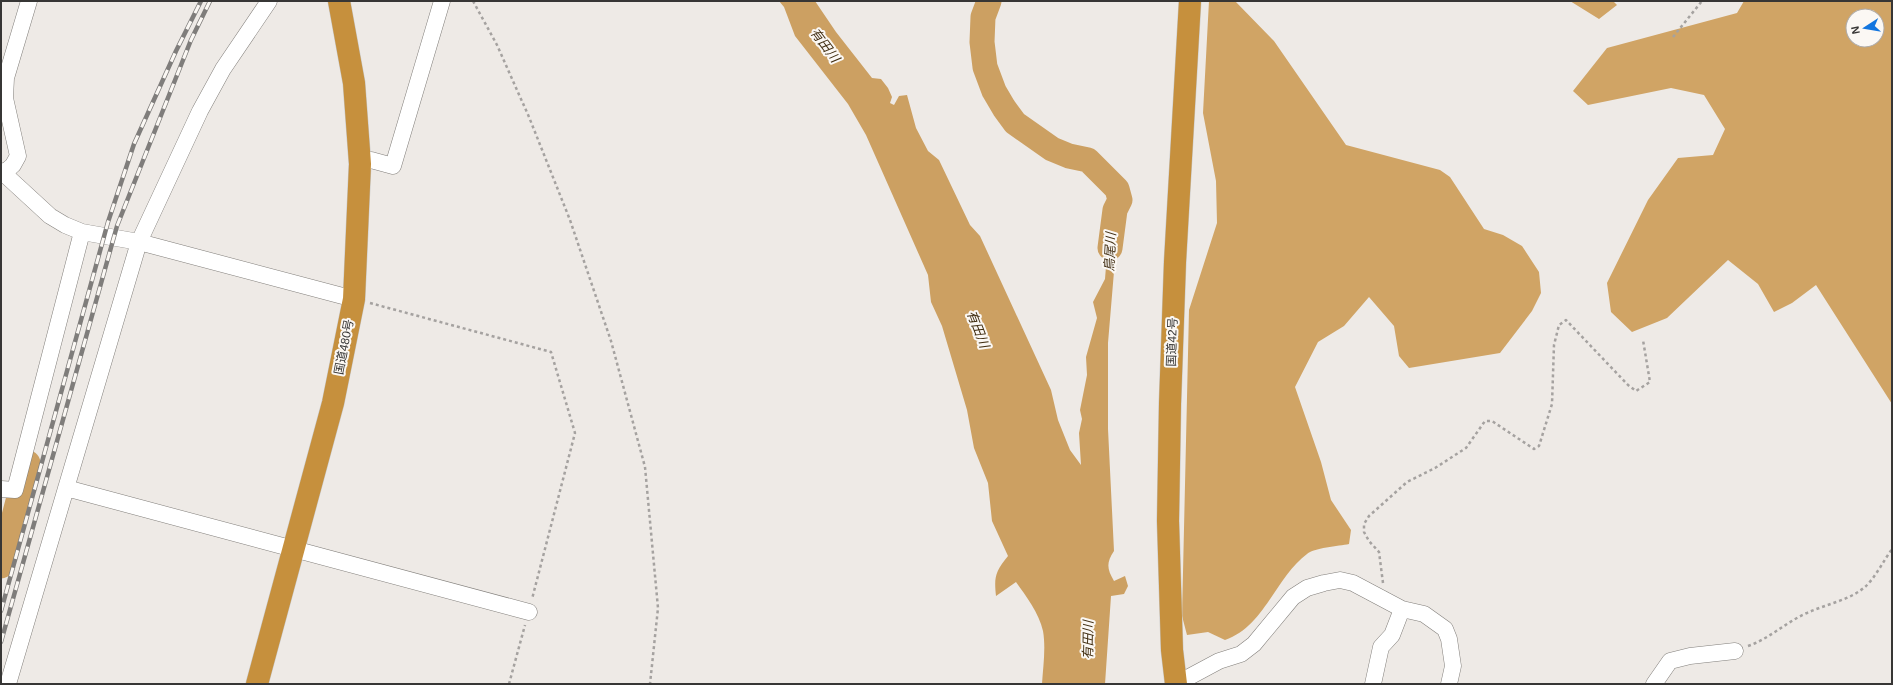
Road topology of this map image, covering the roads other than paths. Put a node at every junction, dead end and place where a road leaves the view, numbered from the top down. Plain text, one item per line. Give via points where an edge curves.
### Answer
1 (29, 1) edge
2 (269, 1) edge
3 (339, 1) edge
4 (442, 1) edge
5 (1190, 1) edge
6 (360, 164) junction
7 (2, 172) edge
8 (82, 232) junction
9 (139, 242) junction
10 (354, 299) junction
11 (66, 488) junction
12 (8, 489) edge
13 (294, 549) junction
14 (1402, 609) junction
15 (529, 612) road end
16 (1735, 651) road end
17 (1198, 678) edge
18 (8, 684) edge
19 (257, 684) edge
20 (1176, 684) edge
21 (1373, 684) edge
22 (1449, 684) edge
23 (1654, 684) edge

1 - 7 street via 4,89 18,156 13,165
2 - 9 street via 223,69 200,111
3 - 6 highway, 国道480号 via 354,83
4 - 6 street via 393,166 371,160
5 - 20 highway, 国道42号 via 1169,418 1168,521 1172,650
6 - 10 highway, 国道480号
7 - 8 street via 50,216
8 - 9 street
8 - 12 street
9 - 10 street
9 - 11 street
10 - 13 highway, 国道480号 via 333,403
11 - 13 street
11 - 18 street
13 - 15 street
13 - 19 highway, 国道480号
14 - 17 street via 1353,583 1340,580 1308,588 1293,597 1254,644 1242,654 1219,661
14 - 21 street via 1392,635 1381,647
14 - 22 street via 1424,614 1445,629 1453,666
16 - 23 street via 1670,661
17 - 20 street

